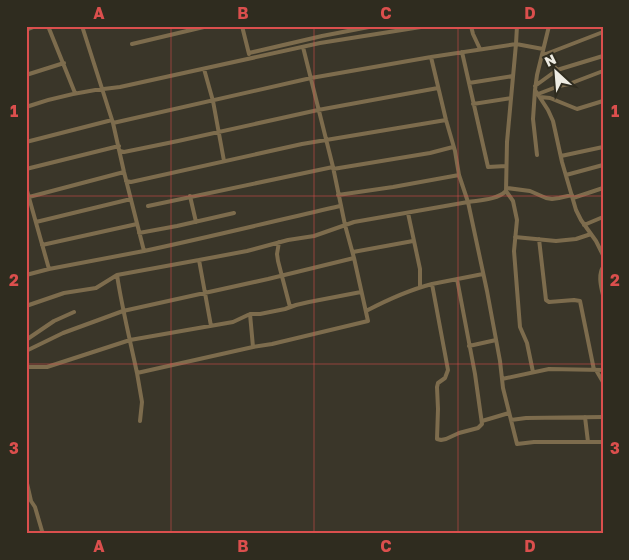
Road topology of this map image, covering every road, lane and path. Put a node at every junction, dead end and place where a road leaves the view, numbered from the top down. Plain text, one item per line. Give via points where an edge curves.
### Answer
1 (36, 26) edge
2 (48, 26) edge
3 (82, 26) edge
4 (208, 26) edge
5 (242, 26) edge
6 (374, 26) edge
7 (427, 26) edge
8 (471, 26) edge
9 (517, 26) edge
10 (549, 26) edge
11 (26, 30) edge
12 (603, 32) edge
13 (132, 44) dead end
14 (516, 44) junction
15 (303, 48) junction
16 (480, 49) junction
17 (543, 49) junction
18 (462, 52) junction
19 (249, 53) junction
20 (544, 54) junction
21 (603, 56) edge
22 (431, 57) junction
23 (250, 59) junction
24 (64, 63) junction
25 (204, 69) junction
26 (557, 70) junction
27 (603, 70) edge
28 (27, 74) edge
29 (513, 76) junction
30 (311, 78) junction
31 (469, 83) junction
32 (103, 88) junction
33 (438, 88) junction
34 (537, 92) junction
35 (75, 93) junction
36 (511, 98) junction
37 (213, 101) junction
38 (603, 101) edge
39 (473, 104) junction
40 (26, 107) edge
41 (318, 110) junction
42 (446, 120) junction
43 (113, 121) junction
44 (219, 133) junction
45 (325, 140) junction
46 (26, 142) edge
47 (119, 146) junction
48 (453, 147) junction
49 (603, 147) edge
50 (120, 151) junction
51 (537, 155) dead end
52 (561, 156) junction
53 (224, 161) junction
54 (603, 165) edge
55 (506, 166) junction
56 (333, 168) junction
57 (26, 169) edge
58 (124, 172) junction
59 (459, 175) junction
60 (566, 175) junction
61 (126, 181) junction
62 (26, 187) edge
63 (603, 188) edge
64 (507, 190) junction
65 (338, 195) junction
66 (190, 196) junction
67 (29, 197) junction
68 (572, 197) junction
69 (131, 199) junction
70 (468, 202) junction
71 (148, 206) dead end
72 (340, 206) junction
73 (234, 213) dead end
74 (408, 213) junction
75 (603, 217) edge
76 (36, 222) junction
77 (196, 222) junction
78 (137, 224) junction
79 (345, 225) junction
80 (584, 225) junction
81 (140, 233) junction
82 (591, 234) junction
83 (515, 237) junction
84 (603, 238) edge
85 (539, 239) junction
86 (413, 241) junction
87 (279, 242) junction
88 (596, 242) junction
89 (42, 245) junction
90 (144, 251) junction
91 (353, 252) junction
92 (603, 255) edge
93 (354, 258) junction
94 (198, 260) junction
95 (603, 268) edge
96 (49, 269) junction
97 (483, 274) junction
98 (26, 275) edge
99 (117, 275) junction
100 (281, 276) junction
101 (457, 280) junction
102 (432, 284) junction
103 (420, 287) junction
104 (361, 292) junction
105 (205, 293) junction
106 (603, 295) edge
107 (26, 306) edge
108 (290, 307) junction
109 (123, 311) junction
110 (366, 311) junction
111 (74, 312) dead end
112 (250, 314) junction
113 (211, 326) junction
114 (26, 340) edge
115 (130, 340) junction
116 (496, 340) junction
117 (469, 346) junction
118 (253, 347) junction
119 (26, 351) edge
120 (26, 367) edge
121 (595, 370) junction
122 (603, 370) edge
123 (533, 372) junction
124 (137, 373) junction
125 (502, 379) junction
126 (603, 382) edge
127 (509, 412) junction
128 (585, 417) junction
129 (603, 417) edge
130 (511, 420) junction
131 (140, 421) dead end
132 (482, 421) junction
133 (588, 442) junction
134 (603, 442) edge
135 (26, 479) edge
136 (44, 534) edge

1 - 11 street
2 - 24 street
3 - 32 street
4 - 13 street
5 - 19 street
6 - 19 street
7 - 15 street
8 - 16 street
9 - 14 street
10 - 17 street
12 - 20 street
14 - 16 street
14 - 17 street
14 - 29 street
15 - 23 street
15 - 30 street
16 - 18 street
17 - 20 street
18 - 22 street
18 - 31 street
19 - 23 street
20 - 26 street
20 - 34 street
21 - 26 street
22 - 30 street
22 - 33 street
23 - 25 street
24 - 28 street
24 - 35 street
25 - 32 street
25 - 37 street
26 - 34 street
27 - 34 street
29 - 31 street
29 - 36 street
30 - 37 street
30 - 41 street
31 - 39 street
32 - 35 street
32 - 43 street
33 - 41 street
33 - 42 street
34 - 38 street via 577,109
34 - 51 street via 533,119
34 - 52 street via 551,114
35 - 40 street
36 - 39 street
36 - 55 street
37 - 43 street
37 - 44 street
39 - 55 street via 488,167
41 - 44 street
41 - 45 street
42 - 45 street
42 - 48 street
43 - 46 street
43 - 47 street
44 - 50 street
44 - 53 street
45 - 53 street
45 - 56 street
47 - 50 street
47 - 57 street
48 - 56 street
48 - 59 street
49 - 52 street
50 - 58 street
52 - 60 street
53 - 61 street
54 - 60 street
55 - 64 street
56 - 65 street
56 - 66 street
58 - 61 street
58 - 67 street
59 - 65 street
59 - 70 street
60 - 68 street
61 - 69 street
62 - 67 street
63 - 68 street
64 - 68 street via 530,191 546,198
64 - 70 street via 501,195
64 - 83 street via 513,201 517,224
65 - 72 street
66 - 71 street
66 - 77 street
67 - 76 street
68 - 80 street
69 - 76 street
69 - 78 street
70 - 74 street
70 - 97 street
72 - 79 street
72 - 90 street
73 - 77 street
74 - 79 street
74 - 86 street
75 - 80 street
76 - 89 street
77 - 81 street
78 - 81 street
78 - 89 street
79 - 87 street via 314,236
79 - 91 street
80 - 82 street
81 - 90 street
82 - 85 street via 556,241
82 - 88 street
83 - 85 street
83 - 123 street via 520,327
84 - 88 street
85 - 121 street via 546,300 580,301
86 - 91 street
86 - 103 street via 420,269
87 - 94 street
87 - 100 street via 277,254
88 - 92 street
89 - 96 street
90 - 96 street
91 - 93 street
93 - 100 street
93 - 104 street
94 - 99 street
94 - 105 street
95 - 106 street via 600,274
96 - 98 street
97 - 101 street
97 - 116 street
99 - 107 street via 96,288 64,293
99 - 109 street
100 - 105 street
100 - 108 street
101 - 102 street
101 - 117 street
102 - 103 street
102 - 132 street via 448,370 437,387 437,439 478,428
103 - 110 street
104 - 108 street
104 - 110 street
105 - 109 street
105 - 113 street
108 - 112 street
109 - 115 street
109 - 119 street via 63,333
110 - 118 street via 368,321
111 - 114 street
112 - 113 street via 233,322
112 - 118 street
113 - 115 street
115 - 120 street via 47,367
115 - 124 street
116 - 117 street
116 - 125 street
117 - 132 street
118 - 124 street
121 - 122 street
121 - 123 street
121 - 126 street
123 - 125 street
124 - 131 street via 142,402
125 - 127 street
127 - 130 street
127 - 132 street
128 - 129 street
128 - 130 street
128 - 133 street
130 - 133 street via 517,444
133 - 134 street
135 - 136 street

